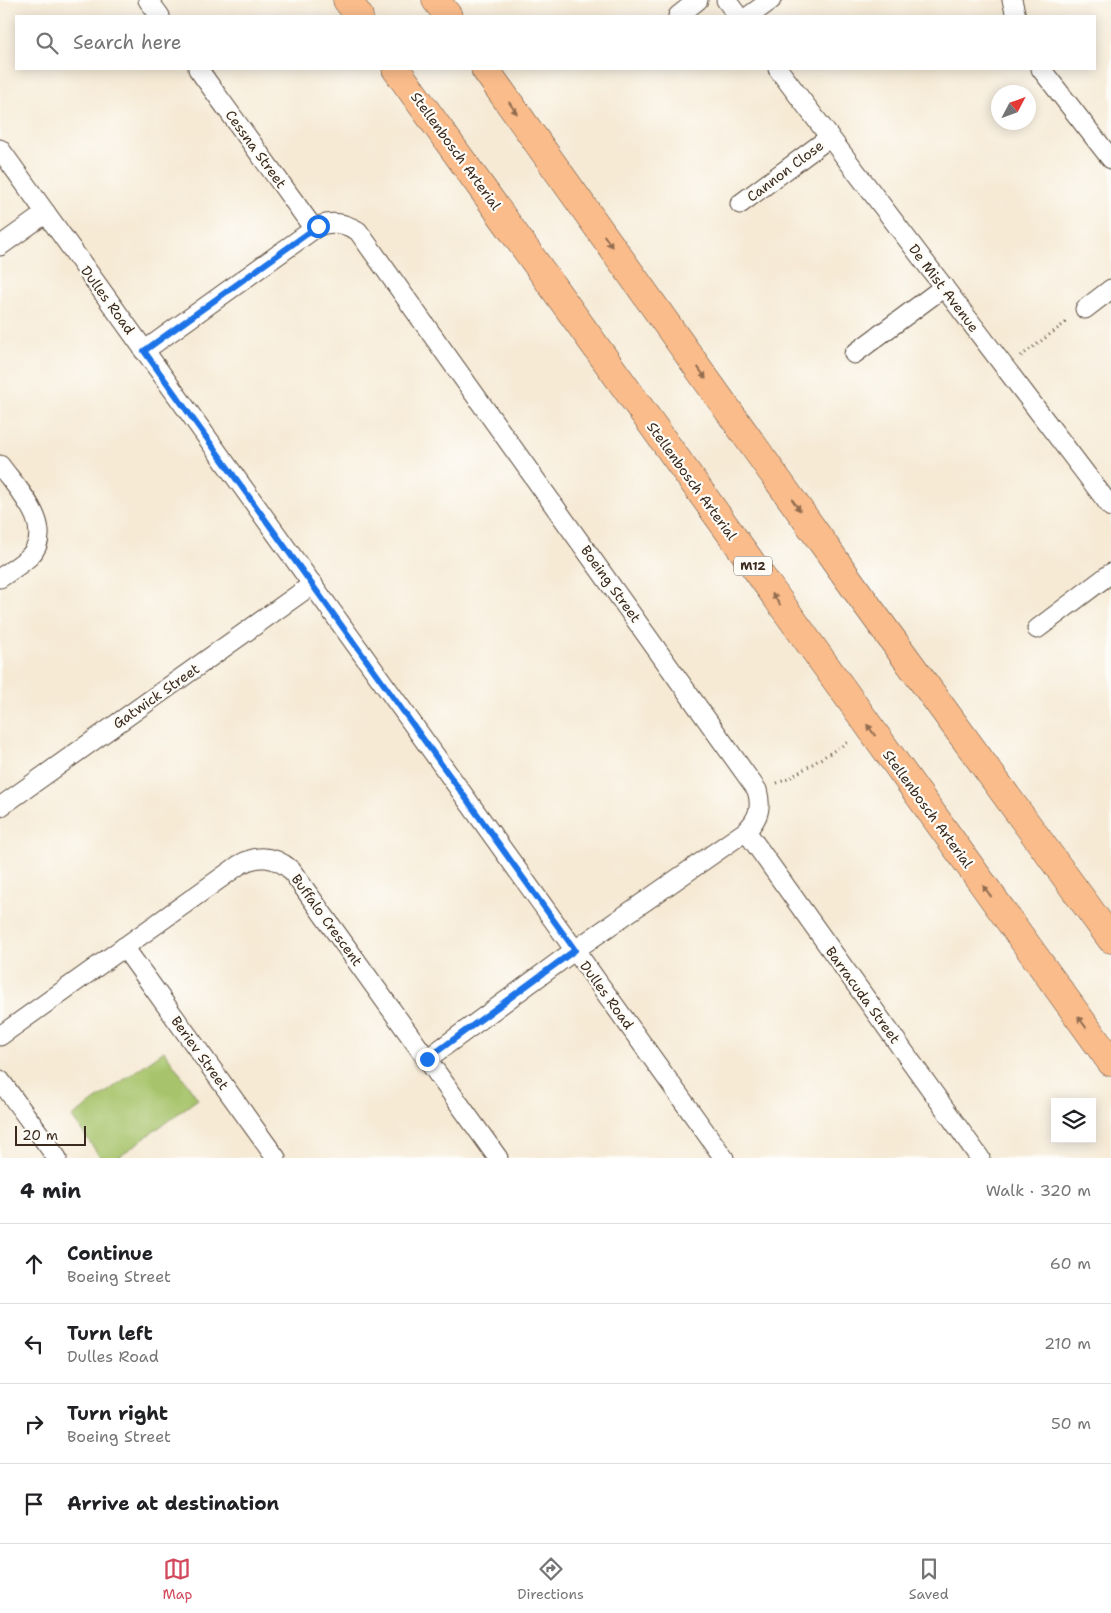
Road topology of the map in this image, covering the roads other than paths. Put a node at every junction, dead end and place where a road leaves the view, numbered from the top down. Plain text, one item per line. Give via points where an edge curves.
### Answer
1 (148, 0) edge
2 (347, 0) edge
3 (436, 0) edge
4 (698, 0) edge
5 (726, 0) edge
6 (771, 0) edge
7 (1012, 0) edge
8 (159, 15) edge
9 (358, 15) edge
10 (447, 15) edge
11 (679, 15) edge
12 (737, 15) edge
13 (750, 15) edge
14 (1016, 15) edge
15 (199, 70) edge
16 (397, 70) edge
17 (486, 70) edge
18 (779, 70) edge
19 (1042, 70) edge
20 (830, 137) junction
21 (0, 149) edge
22 (1111, 159) edge
23 (740, 204) dead end
24 (46, 213) junction
25 (314, 229) junction
26 (0, 246) edge
27 (944, 286) junction
28 (1111, 289) edge
29 (1085, 309) road end
30 (144, 351) junction
31 (854, 354) dead end
32 (0, 466) edge
33 (1111, 507) edge
34 (1111, 573) edge
35 (0, 578) edge
36 (312, 584) junction
37 (1037, 629) dead end
38 (0, 807) edge
39 (746, 831) junction
40 (1111, 939) edge
41 (124, 947) junction
42 (575, 950) junction
43 (0, 1036) edge
44 (427, 1059) junction
45 (1111, 1062) edge
46 (0, 1080) edge
47 (56, 1158) edge
48 (276, 1158) edge
49 (498, 1158) edge
50 (724, 1158) edge
51 (980, 1158) edge

1 - 8 street
2 - 9 main road
3 - 10 main road
4 - 11 street
5 - 12 street
6 - 13 street
7 - 14 street
15 - 25 street, Cessna Street
45 -> 16 main road, Stellenbosch Arterial / M12
17 -> 40 main road via 859,594
18 - 20 street, De Mist Avenue
19 - 22 street
20 - 23 street, Cannon Close
20 - 27 street, De Mist Avenue
21 - 24 street, Dulles Road
24 - 26 street
24 - 30 street, Dulles Road
25 - 30 street, Boeing Street
25 - 39 street, Boeing Street via 326,223 343,224 358,231 758,790 760,808
27 - 31 street
27 - 33 street, De Mist Avenue
28 - 29 street
30 - 36 street, Dulles Road
32 - 35 street via 32,510 40,528 36,548 29,557
34 - 37 street
36 - 38 street, Gatwick Street
36 - 42 street, Dulles Road
39 - 42 street
39 - 51 street, Barracuda Street
41 - 43 street, Buffalo Crescent
41 - 44 street, Buffalo Crescent via 247,860 274,859 291,870
41 - 48 street, Beriev Street
42 - 44 street
42 - 50 street, Dulles Road
44 - 49 street, Buffalo Crescent
46 - 47 street

